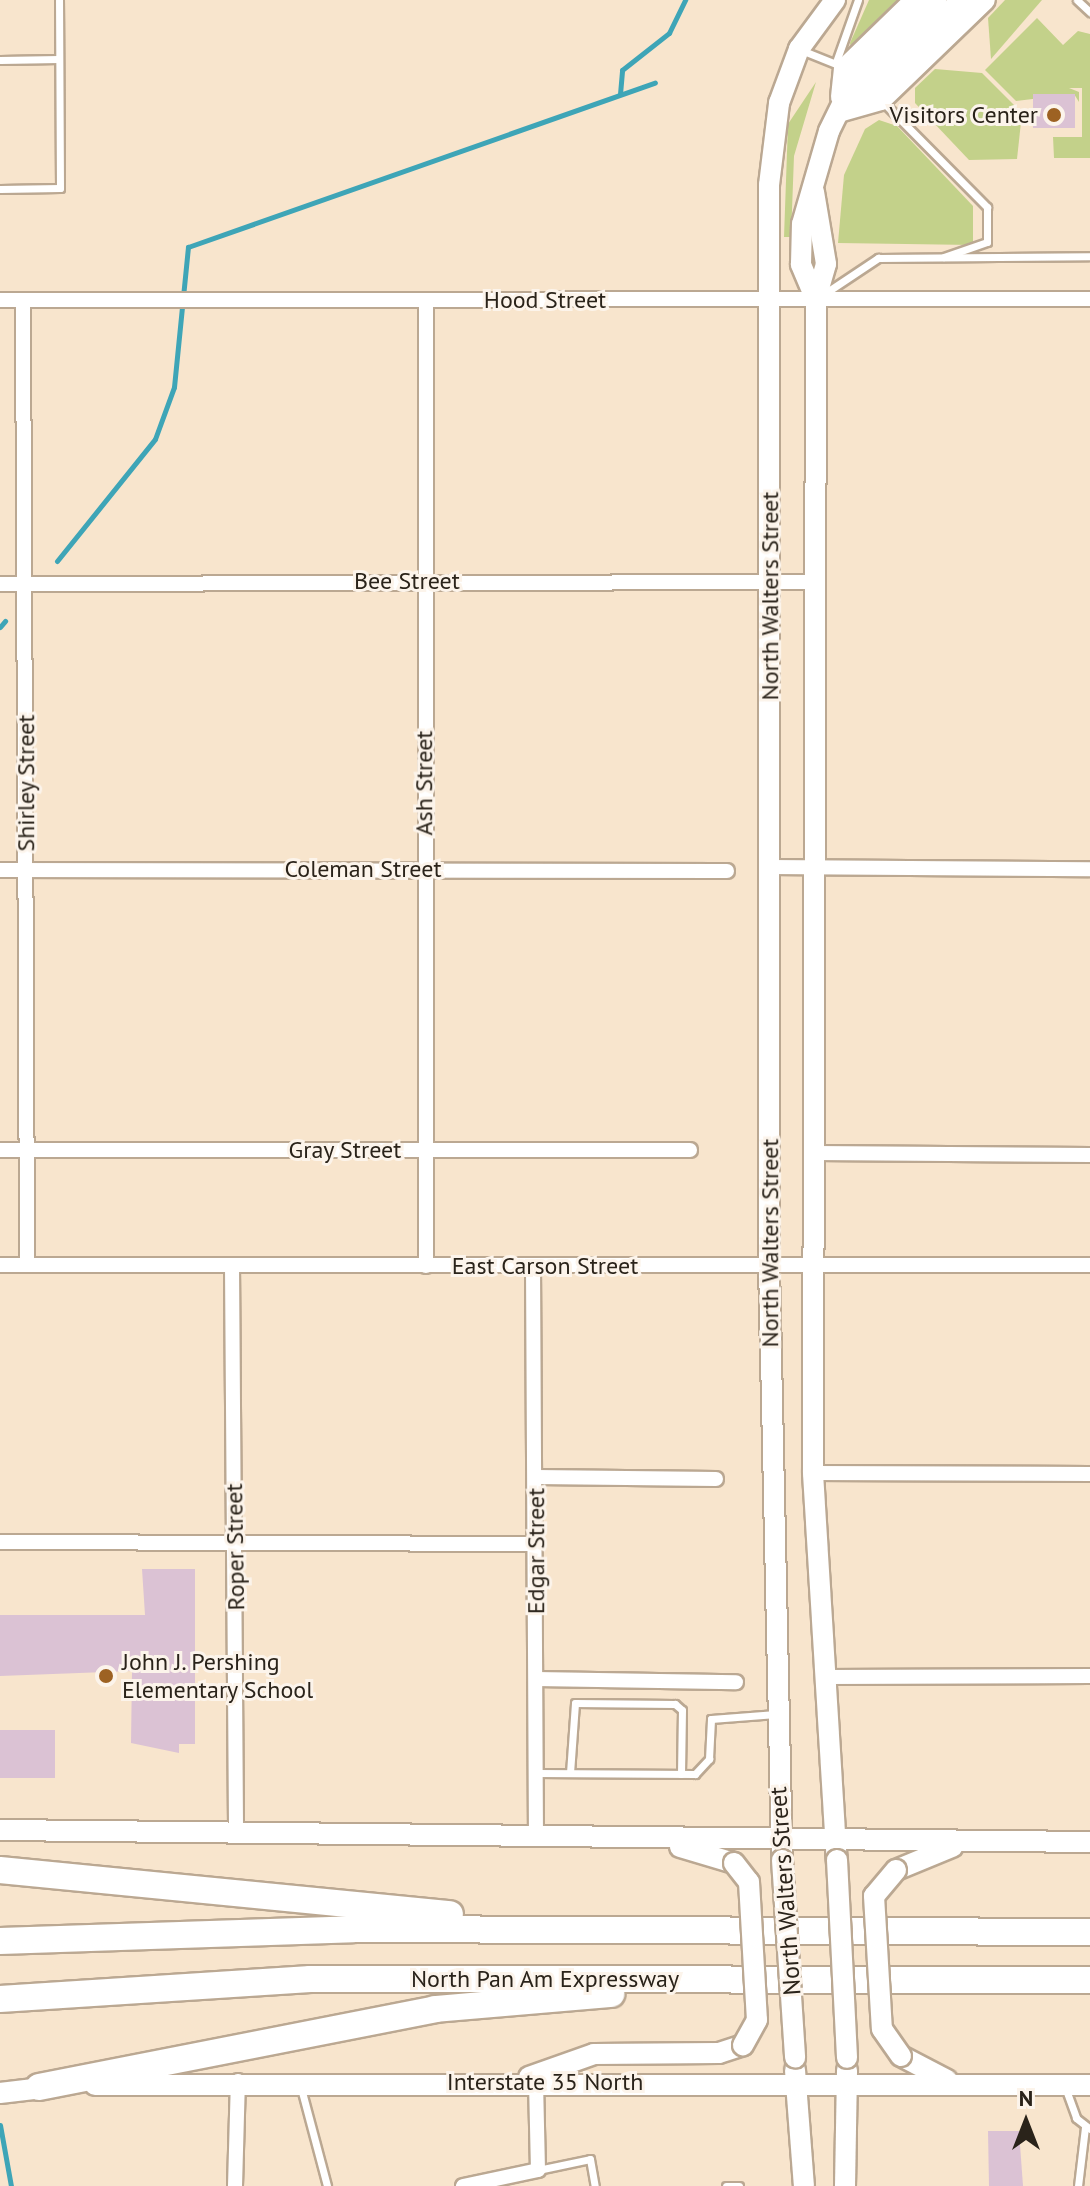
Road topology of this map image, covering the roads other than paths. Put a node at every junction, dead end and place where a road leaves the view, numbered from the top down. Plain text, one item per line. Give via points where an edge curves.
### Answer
1 (59, 0) edge
2 (835, 0) edge
3 (858, 0) edge
4 (915, 0) edge
5 (937, 0) edge
6 (962, 0) edge
7 (985, 0) edge
8 (1077, 0) edge
9 (1090, 12) edge
10 (799, 49) junction
11 (59, 59) junction
12 (0, 60) edge
13 (857, 80) junction
14 (839, 112) junction
15 (0, 189) edge
16 (1090, 256) edge
17 (944, 257) junction
18 (1090, 299) edge
19 (0, 300) edge
20 (23, 300) junction
21 (426, 300) junction
22 (771, 300) junction
23 (816, 300) junction
24 (426, 581) junction
25 (771, 581) junction
26 (815, 582) junction
27 (0, 584) edge
28 (25, 584) junction
29 (769, 867) junction
30 (815, 868) junction
31 (424, 869) junction
32 (1090, 869) edge
33 (0, 870) edge
34 (26, 870) junction
35 (727, 871) dead end
36 (0, 1150) edge
37 (28, 1150) junction
38 (425, 1150) junction
39 (690, 1150) dead end
40 (815, 1153) junction
41 (1090, 1155) edge
42 (0, 1265) edge
43 (27, 1265) junction
44 (1090, 1265) edge
45 (232, 1266) junction
46 (426, 1266) junction
47 (533, 1266) junction
48 (769, 1266) junction
49 (813, 1266) junction
50 (813, 1473) junction
51 (1090, 1474) edge
52 (536, 1477) junction
53 (716, 1479) dead end
54 (0, 1542) edge
55 (235, 1542) junction
56 (536, 1544) junction
57 (1090, 1676) edge
58 (827, 1677) junction
59 (536, 1679) junction
60 (736, 1682) dead end
61 (776, 1714) junction
62 (537, 1773) junction
63 (570, 1773) junction
64 (681, 1774) junction
65 (236, 1828) junction
66 (0, 1830) edge
67 (536, 1837) junction
68 (635, 1838) junction
69 (781, 1839) junction
70 (968, 1842) junction
71 (1090, 1842) edge
72 (836, 1850) junction
73 (0, 1870) edge
74 (1090, 1932) edge
75 (741, 1933) junction
76 (0, 1941) edge
77 (736, 1980) junction
78 (1090, 1980) edge
79 (0, 1999) edge
80 (238, 2081) junction
81 (299, 2082) junction
82 (514, 2082) junction
83 (536, 2082) junction
84 (795, 2083) junction
85 (847, 2083) junction
86 (954, 2083) junction
87 (1064, 2085) junction
88 (1090, 2085) edge
89 (39, 2087) junction
90 (0, 2093) edge
91 (1087, 2128) edge
92 (538, 2170) junction
93 (235, 2186) edge
94 (327, 2186) edge
95 (463, 2186) edge
96 (595, 2186) edge
97 (726, 2186) edge
98 (739, 2186) edge
99 (804, 2186) edge
100 (845, 2186) edge
101 (1078, 2186) edge

1 - 11 lane
2 - 10 main road
3 - 13 lane
4 - 13 main road
5 - 13 main road
6 - 13 main road
7 - 13 main road
8 - 9 lane
10 - 13 lane
10 - 22 main road, North Walters Street via 772,142
11 - 12 lane
11 - 15 lane via 60,188
13 - 14 main road
13 - 14 main road
13 - 17 lane via 979,192 987,207 987,242
14 - 23 main road via 802,224 801,264
16 - 17 lane
17 - 23 lane via 878,258
18 - 23 street, Hood Street
19 - 20 street, Hood Street
20 - 21 street, Hood Street
20 - 28 street, Shirley Street
21 - 22 street, Hood Street
21 - 24 street, Ash Street
22 - 23 street, Hood Street
22 - 25 main road, North Walters Street
23 - 26 main road, North Walters Street
24 - 25 street, Bee Street
24 - 28 street, Bee Street
24 - 31 street, Ash Street
25 - 26 street, Bee Street
25 - 29 main road, North Walters Street
26 - 30 main road, North Walters Street
27 - 28 street, Bee Street
28 - 34 street, Shirley Street
29 - 30 street
29 - 48 main road, North Walters Street
30 - 32 street
30 - 40 main road, North Walters Street
31 - 34 street, Coleman Street
31 - 35 street, Coleman Street
31 - 38 street, Ash Street
33 - 34 street, Coleman Street
34 - 37 street, Shirley Street
36 - 37 street, Gray Street
37 - 38 street, Gray Street
37 - 43 street, Shirley Street
38 - 39 street, Gray Street
38 - 46 street, Ash Street
40 - 41 street
40 - 49 main road, North Walters Street
42 - 43 street, East Carson Street
43 - 45 street, East Carson Street
44 - 49 street, East Carson Street
45 - 46 street, East Carson Street
45 - 55 street, Roper Street
46 - 47 street, East Carson Street
47 - 48 street, East Carson Street
47 - 52 street, Edgar Street
48 - 49 street, East Carson Street
48 - 61 main road, North Walters Street
49 - 50 main road, North Walters Street
50 - 51 street
50 - 58 main road, North Walters Street
52 - 53 street
52 - 56 street, Edgar Street
54 - 55 street
55 - 56 street
55 - 65 street, Roper Street
56 - 59 street, Edgar Street
57 - 58 street
58 - 72 main road, North Walters Street
59 - 60 street
59 - 62 street, Edgar Street
61 - 64 lane via 711,1719 704,1769
61 - 69 main road, North Walters Street
62 - 63 lane
62 - 67 street, Edgar Street
63 - 64 lane
63 - 64 lane via 570,1712 575,1703 589,1703 675,1704 682,1710
65 - 66 main road
65 - 67 main road
67 - 68 main road
68 - 69 main road
68 - 82 main road, bridge via 734,1863 749,1882 757,2020 743,2045 719,2053 594,2054
69 - 72 main road
69 - 84 main road, North Walters Street, bridge
70 - 71 main road
70 - 72 main road
70 - 86 main road, bridge via 896,1870 874,1896 882,2029 901,2056
72 - 85 main road, North Walters Street, bridge
73 - 75 highway via 389,1909
74 - 75 highway, North Pan Am Expressway
75 - 76 highway, North Pan Am Expressway via 353,1929
77 - 78 highway, North Pan Am Expressway
77 - 79 highway, North Pan Am Expressway via 310,1979
77 - 89 highway via 435,2009
80 - 81 main road, Interstate 35 North
80 - 89 main road, Interstate 35 North
80 - 93 street
81 - 82 main road, Interstate 35 North
81 - 94 lane
82 - 83 main road, Interstate 35 North
83 - 84 main road, Interstate 35 North
83 - 92 street
84 - 85 main road, Interstate 35 North
84 - 99 main road, North Walters Street
85 - 86 main road, Interstate 35 North
85 - 100 main road, North Walters Street
86 - 87 main road, Interstate 35 North
87 - 88 main road, Interstate 35 North
87 - 91 lane
89 - 90 main road, Interstate 35 North
91 - 101 lane
92 - 95 street
92 - 96 lane via 590,2159
97 - 98 lane

